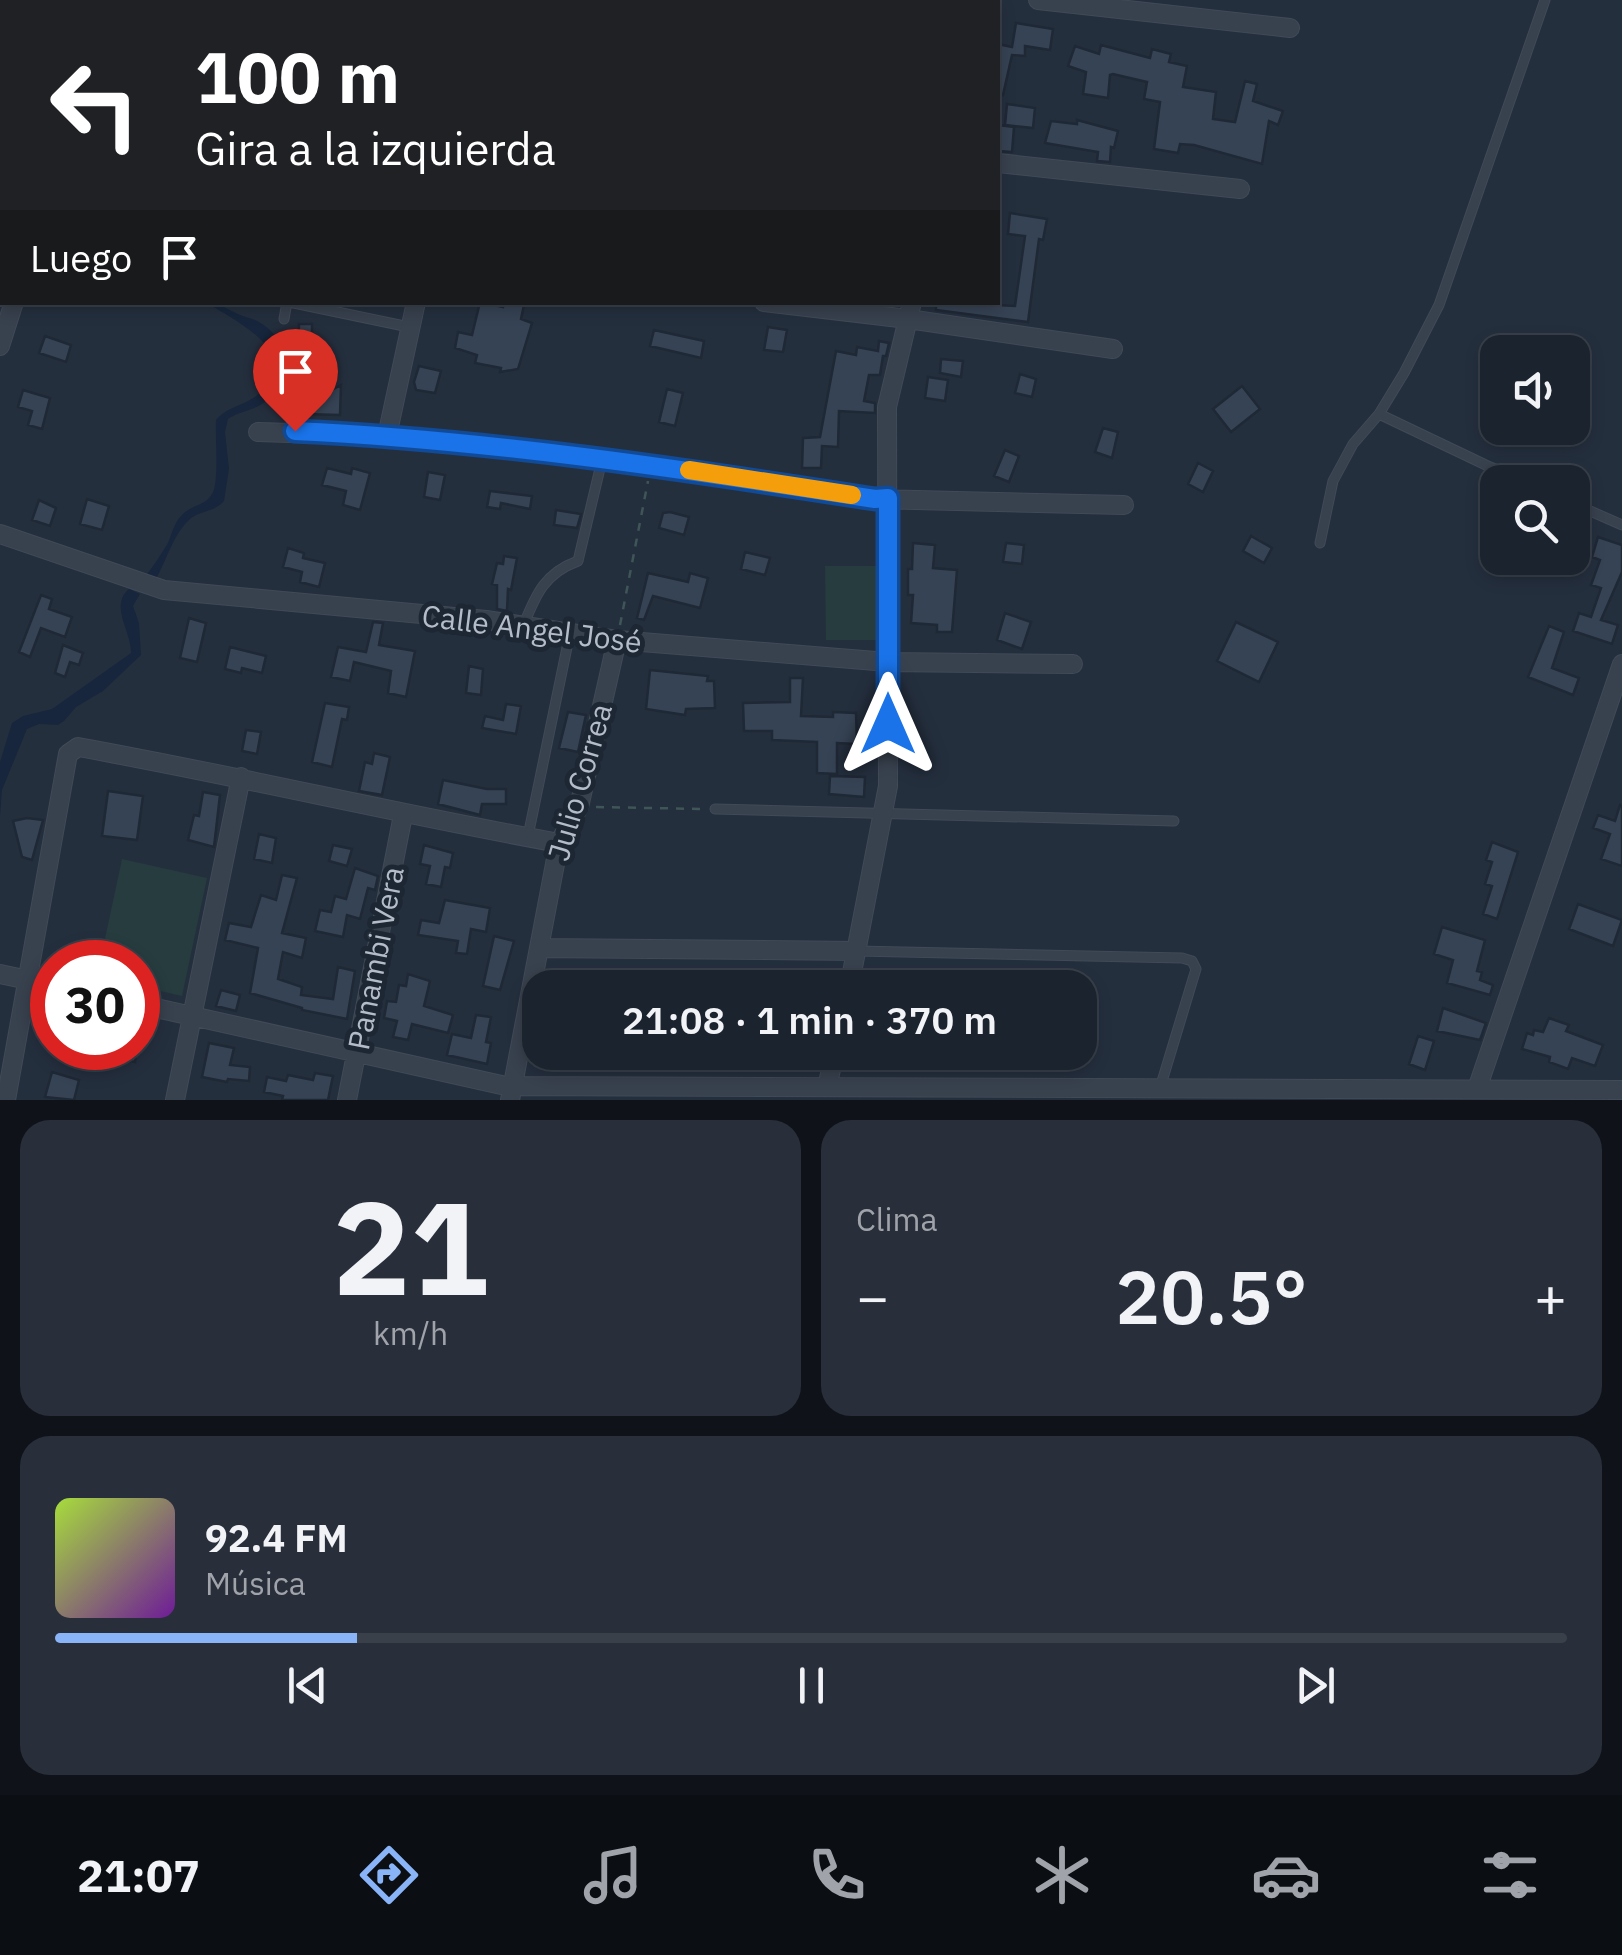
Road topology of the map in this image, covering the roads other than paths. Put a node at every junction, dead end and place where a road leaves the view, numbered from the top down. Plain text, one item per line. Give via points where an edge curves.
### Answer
1 (1038, 0) edge
2 (1545, 0) edge
3 (1290, 28) dead end
4 (1000, 163) edge
5 (1240, 189) dead end
6 (13, 305) edge
7 (287, 305) edge
8 (303, 305) edge
9 (415, 305) edge
10 (819, 305) edge
11 (910, 310) edge
12 (284, 319) dead end
13 (410, 327) junction
14 (0, 346) edge
15 (1114, 350) dead end
16 (1379, 414) junction
17 (258, 432) dead end
18 (387, 436) junction
19 (602, 460) junction
20 (1486, 465) edge
21 (888, 498) junction
22 (1124, 505) dead end
23 (1590, 511) edge
24 (1622, 525) edge
25 (0, 534) edge
26 (1320, 543) dead end
27 (524, 626) junction
28 (570, 633) junction
29 (617, 640) junction
30 (888, 662) junction
31 (1073, 664) dead end
32 (1622, 664) edge
33 (240, 777) junction
34 (714, 809) road end
35 (403, 815) junction
36 (883, 815) junction
37 (1174, 821) dead end
38 (528, 838) junction
39 (558, 843) junction
40 (37, 940) edge
41 (539, 948) junction
42 (856, 952) junction
43 (852, 970) edge
44 (0, 974) edge
45 (30, 980) joint
46 (160, 1009) edge
47 (192, 1016) junction
48 (356, 1052) junction
49 (831, 1070) edge
50 (828, 1087) junction
51 (1160, 1088) junction
52 (1477, 1090) junction
53 (1622, 1090) edge
54 (512, 1093) edge
55 (892, 1094) edge
56 (1096, 1094) edge
57 (1341, 1094) edge
58 (6, 1100) edge
59 (175, 1100) edge
60 (346, 1100) edge

1 - 3 street
2 - 16 lane via 1450,277
4 - 5 street
6 - 14 street
7 - 12 lane
8 - 13 lane
9 - 13 street
10 - 11 street
11 - 15 street
11 - 21 street via 888,407
13 - 18 street
16 - 20 lane
16 - 26 lane via 1333,481
17 - 18 street
18 - 19 street
19 - 21 street
19 - 27 lane via 578,561 538,587
21 - 22 street
21 - 30 street
23 - 24 lane
25 - 27 street, Calle Angel José via 164,590
27 - 28 street, Calle Angel José
28 - 29 street, Calle Angel José
28 - 38 lane
29 - 30 street, Calle Angel José
29 - 39 street, Julio Correa via 578,807
30 - 31 street, Calle Angel José
30 - 36 street
32 - 52 street
33 - 35 street
33 - 40 street via 73,749
33 - 47 street
34 - 36 lane
35 - 38 street
35 - 48 street, Panambi Vera
36 - 37 lane
36 - 42 street
38 - 39 street
39 - 41 street, Julio Correa
41 - 42 street
41 - 54 street, Julio Correa
42 - 43 street
42 - 51 lane via 1192,961 1196,969
44 - 45 street
45 - 58 street
46 - 47 street
47 - 48 street
47 - 59 street
48 - 54 street
48 - 60 street, Panambi Vera
49 - 50 street
50 - 54 street
50 - 55 street
51 - 56 street
51 - 57 street
52 - 53 street
52 - 57 street
55 - 56 street

